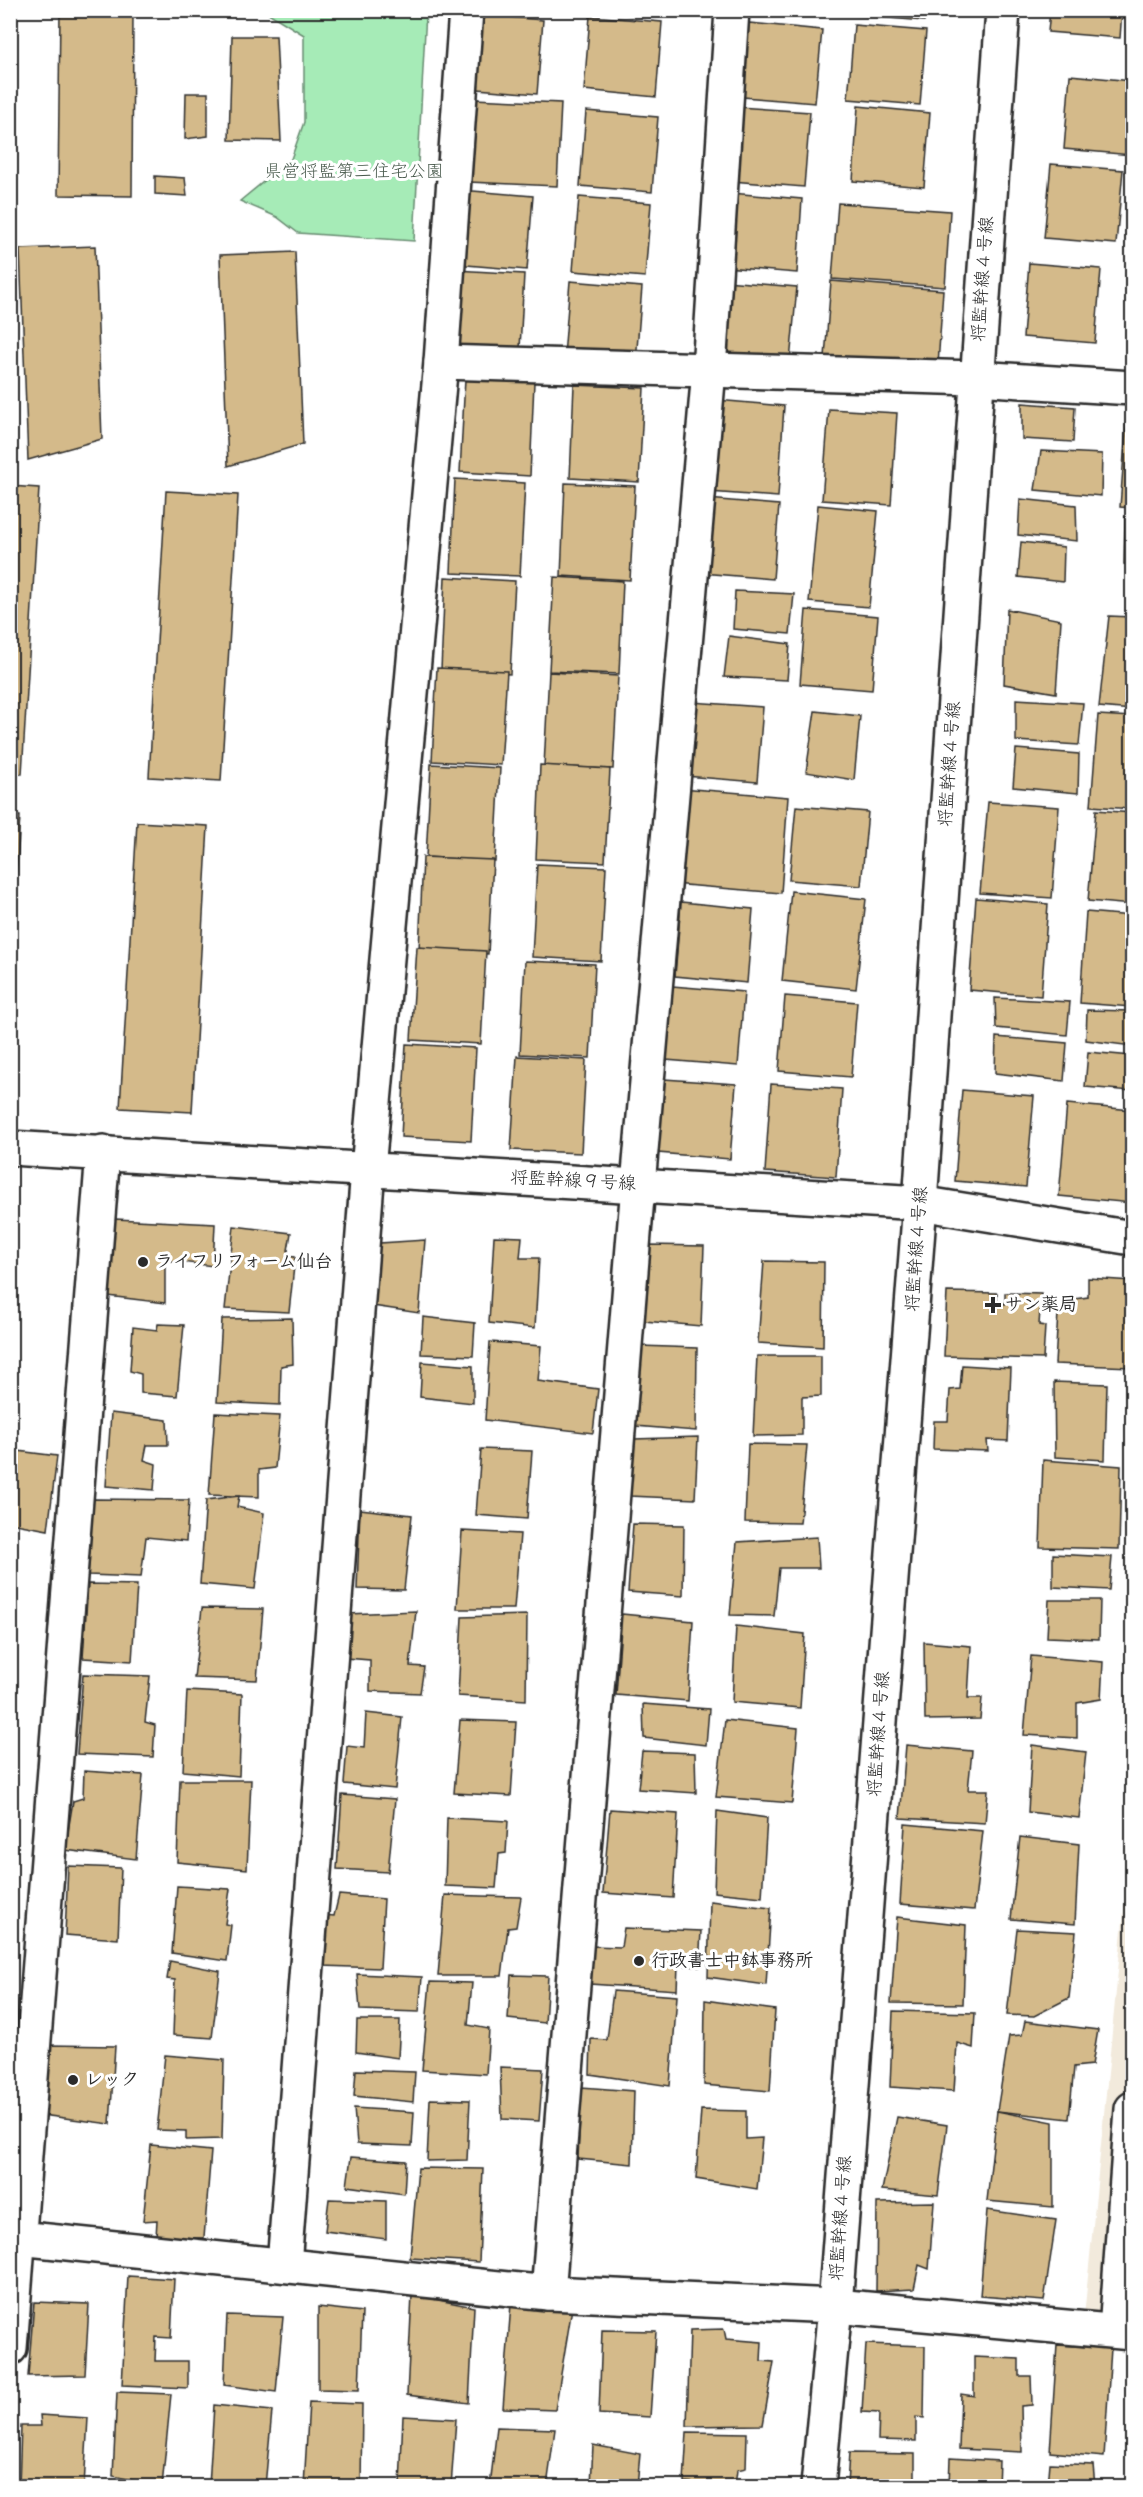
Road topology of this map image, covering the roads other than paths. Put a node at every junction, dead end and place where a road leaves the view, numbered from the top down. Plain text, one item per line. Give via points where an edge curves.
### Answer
1 (466, 10) edge
2 (732, 10) edge
3 (1003, 10) edge
4 (441, 362) junction
5 (709, 370) junction
6 (976, 378) junction
7 (1132, 388) edge
8 (10, 1148) edge
9 (103, 1152) junction
10 (368, 1169) junction
11 (638, 1185) junction
12 (920, 1203) junction
13 (1132, 1238) edge
14 (1132, 2109) edge
15 (19, 2238) junction
16 (284, 2265) junction
17 (548, 2293) junction
18 (835, 2306) junction
19 (1124, 2332) edge
20 (10, 2348) edge
21 (818, 2487) edge

1 - 4 street
2 - 5 street
3 - 6 street, 将監幹線４号線
4 - 5 street
4 - 10 street
5 - 6 street
5 - 11 street
6 - 7 street
6 - 12 street, 将監幹線４号線
8 - 9 street, 将監幹線９号線
9 - 10 street, 将監幹線９号線
9 - 15 street
10 - 11 street, 将監幹線９号線
10 - 16 street
11 - 12 street, 将監幹線９号線
11 - 17 street
12 - 13 street, 将監幹線９号線
12 - 18 street, 将監幹線４号線
14 - 19 street
15 - 16 street
15 - 20 street
16 - 17 street
17 - 18 street
18 - 19 street
18 - 21 street, 将監幹線４号線

